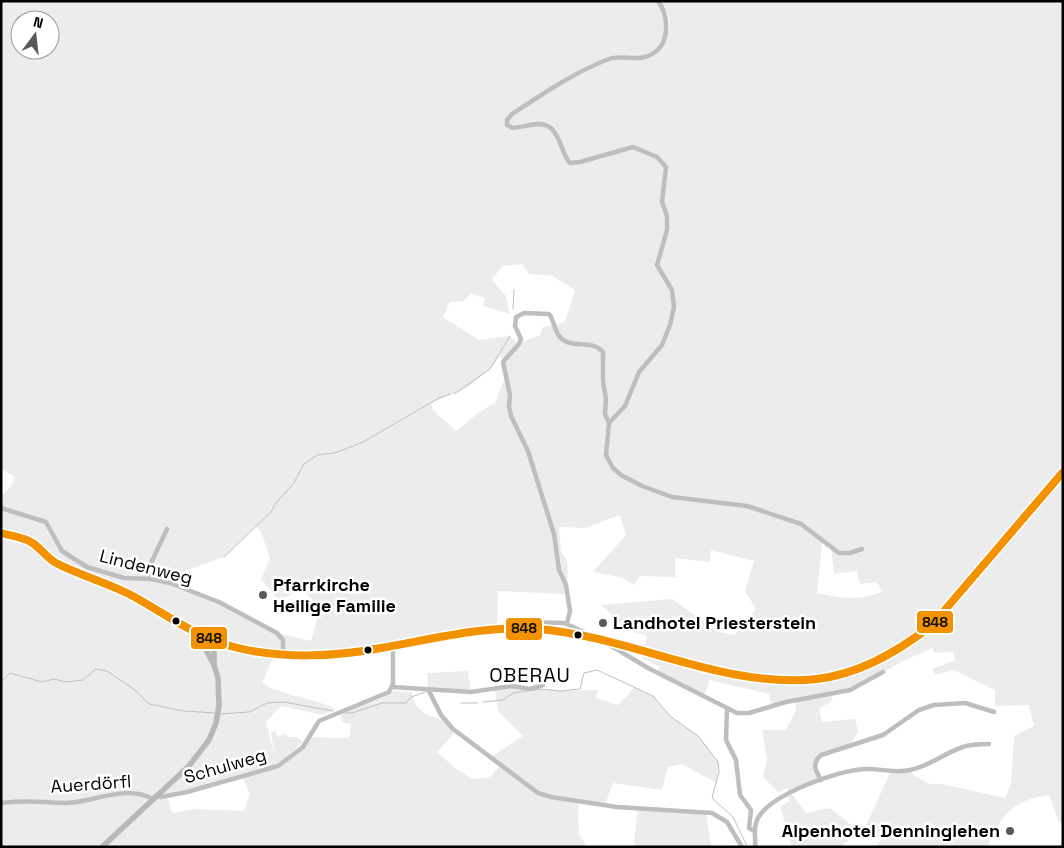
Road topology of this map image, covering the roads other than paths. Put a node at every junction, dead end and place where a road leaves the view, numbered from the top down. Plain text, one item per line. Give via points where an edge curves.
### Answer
1 (658, 1) edge
2 (609, 423) junction
3 (1063, 472) edge
4 (1, 508) edge
5 (167, 529) dead end
6 (1, 534) edge
7 (862, 549) dead end
8 (151, 579) junction
9 (566, 623) junction
10 (489, 630) junction
11 (196, 631) junction
12 (600, 639) junction
13 (214, 641) junction
14 (228, 645) junction
15 (393, 646) junction
16 (206, 651) junction
17 (283, 653) junction
18 (214, 656) junction
19 (214, 665) junction
20 (883, 672) dead end
21 (543, 685) dead end
22 (392, 687) junction
23 (428, 689) junction
24 (727, 710) junction
25 (994, 712) dead end
26 (989, 744) dead end
27 (820, 780) junction
28 (167, 785) junction
29 (175, 794) junction
30 (155, 797) junction
31 (1, 803) edge
32 (754, 831) junction
33 (102, 847) edge
34 (742, 847) edge
35 (755, 847) edge

1 - 2 street via 665,13 666,24 661,44 655,52 638,59 614,58 580,72 526,104 507,122 513,128 536,123 548,125 558,136 570,163 633,147 661,159 666,167 662,202 667,230 657,265 672,290 672,317 662,345 644,364 625,406
2 - 7 street via 608,462 630,480 672,497 747,506 801,524 839,554
2 - 9 street via 605,414 603,352 587,343 568,343 562,339 549,314 517,315 515,322 521,339 504,362 509,406 528,451 554,534 570,611
3 - 12 main road via 932,625 888,655 864,666 819,678 765,680
4 - 8 street, Lindenweg via 46,522 62,551 87,567 124,578
5 - 8 street via 151,564
6 - 11 main road via 27,540 56,564 116,587
8 - 17 street, Lindenweg via 219,602 277,633 283,640
9 - 10 street via 524,622
9 - 12 street
10 - 12 main road via 536,629
10 - 15 main road
11 - 13 main road
11 - 16 main road
12 - 24 street
13 - 14 main road
13 - 16 main road
13 - 18 main road
14 - 17 main road
14 - 18 main road
15 - 17 main road via 327,653
15 - 22 street
16 - 19 main road
18 - 19 main road
19 - 28 main road via 219,706 216,723 201,752
20 - 24 street via 844,692 786,702 749,713
21 - 23 street via 530,689 512,686 471,692
22 - 23 street
22 - 29 street, Schulweg via 380,697 319,721 303,747 278,766
23 - 34 street via 441,715 453,729 538,792 617,806 712,813 727,822
24 - 32 street via 726,740 736,760 740,794 751,810 749,828
25 - 27 street via 957,702 926,707 883,734 821,755 815,764
26 - 27 street via 962,747 910,770 865,769
27 - 32 street via 767,806
28 - 29 street, Schulweg
28 - 30 main road
29 - 30 street, Schulweg
30 - 31 street, Auerdörfl via 127,793 67,802 22,800
30 - 33 main road
32 - 35 street

